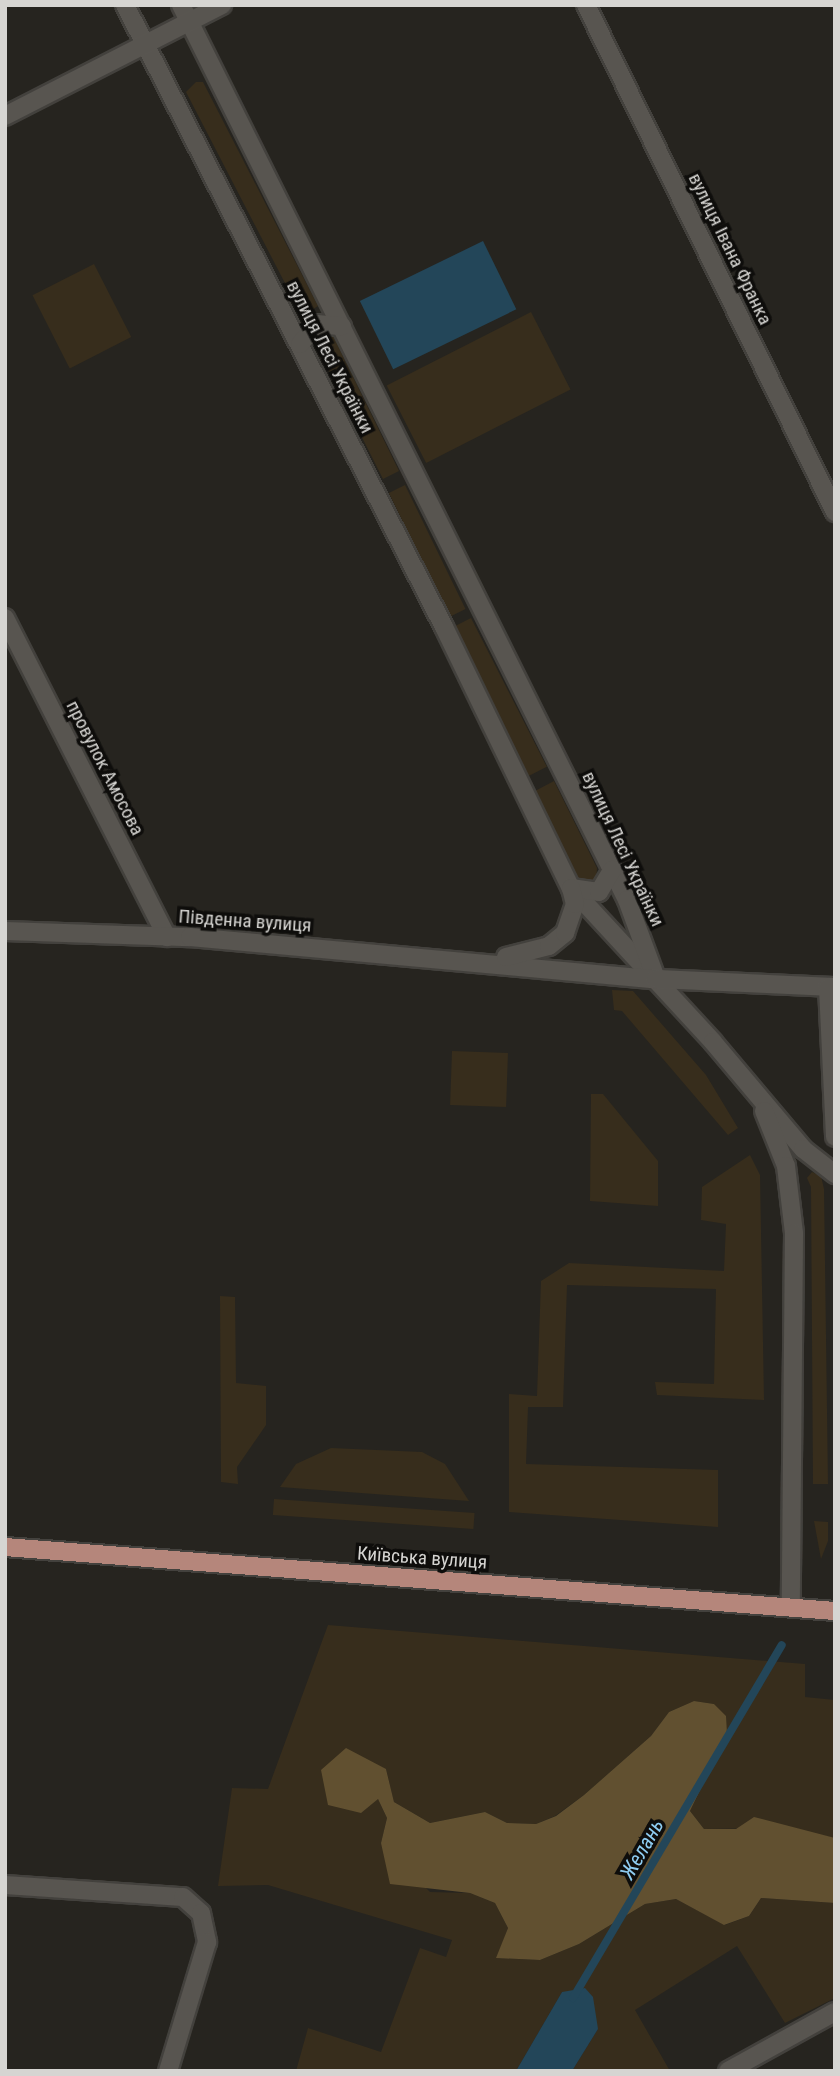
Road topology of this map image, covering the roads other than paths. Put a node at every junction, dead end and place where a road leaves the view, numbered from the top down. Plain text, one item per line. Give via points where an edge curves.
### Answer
1 (125, 5) edge
2 (181, 5) edge
3 (222, 5) edge
4 (586, 5) edge
5 (189, 22) junction
6 (144, 45) junction
7 (5, 116) edge
8 (342, 326) junction
9 (300, 344) junction
10 (835, 512) edge
11 (5, 618) edge
12 (612, 870) junction
13 (571, 888) junction
14 (5, 931) edge
15 (167, 937) junction
16 (481, 961) junction
17 (656, 979) junction
18 (831, 987) edge
19 (758, 1098) junction
20 (835, 1137) edge
21 (835, 1174) edge
22 (5, 1548) edge
23 (791, 1607) junction
24 (835, 1611) edge
25 (5, 1885) edge
26 (835, 2012) edge
27 (168, 2071) edge
28 (728, 2071) edge

1 - 6 street, вулиця Лесі Українки
2 - 5 street, вулиця Лесі Українки
3 - 5 street
4 - 10 street, вулиця Івана Франка
5 - 6 street
5 - 8 street, вулиця Лесі Українки
6 - 7 street
6 - 9 street, вулиця Лесі Українки
8 - 9 street via 317,324
8 - 12 street, вулиця Лесі Українки
9 - 13 street, вулиця Лесі Українки
11 - 15 street, провулок Амосова
12 - 13 street via 608,884 598,892
12 - 17 street, вулиця Лесі Українки
13 - 16 street, Південна вулиця via 575,904 565,933 527,954
13 - 17 street, вулиця Лесі Українки
14 - 15 street, Південна вулиця
15 - 16 street, Південна вулиця
16 - 17 street, Південна вулиця
17 - 18 street
17 - 19 street
18 - 20 street
19 - 21 street via 803,1149
19 - 23 street via 786,1166 794,1233
22 - 23 main road, Київська вулиця
23 - 24 main road, Київська вулиця
25 - 27 street via 183,1897 201,1913 207,1941
26 - 28 street

